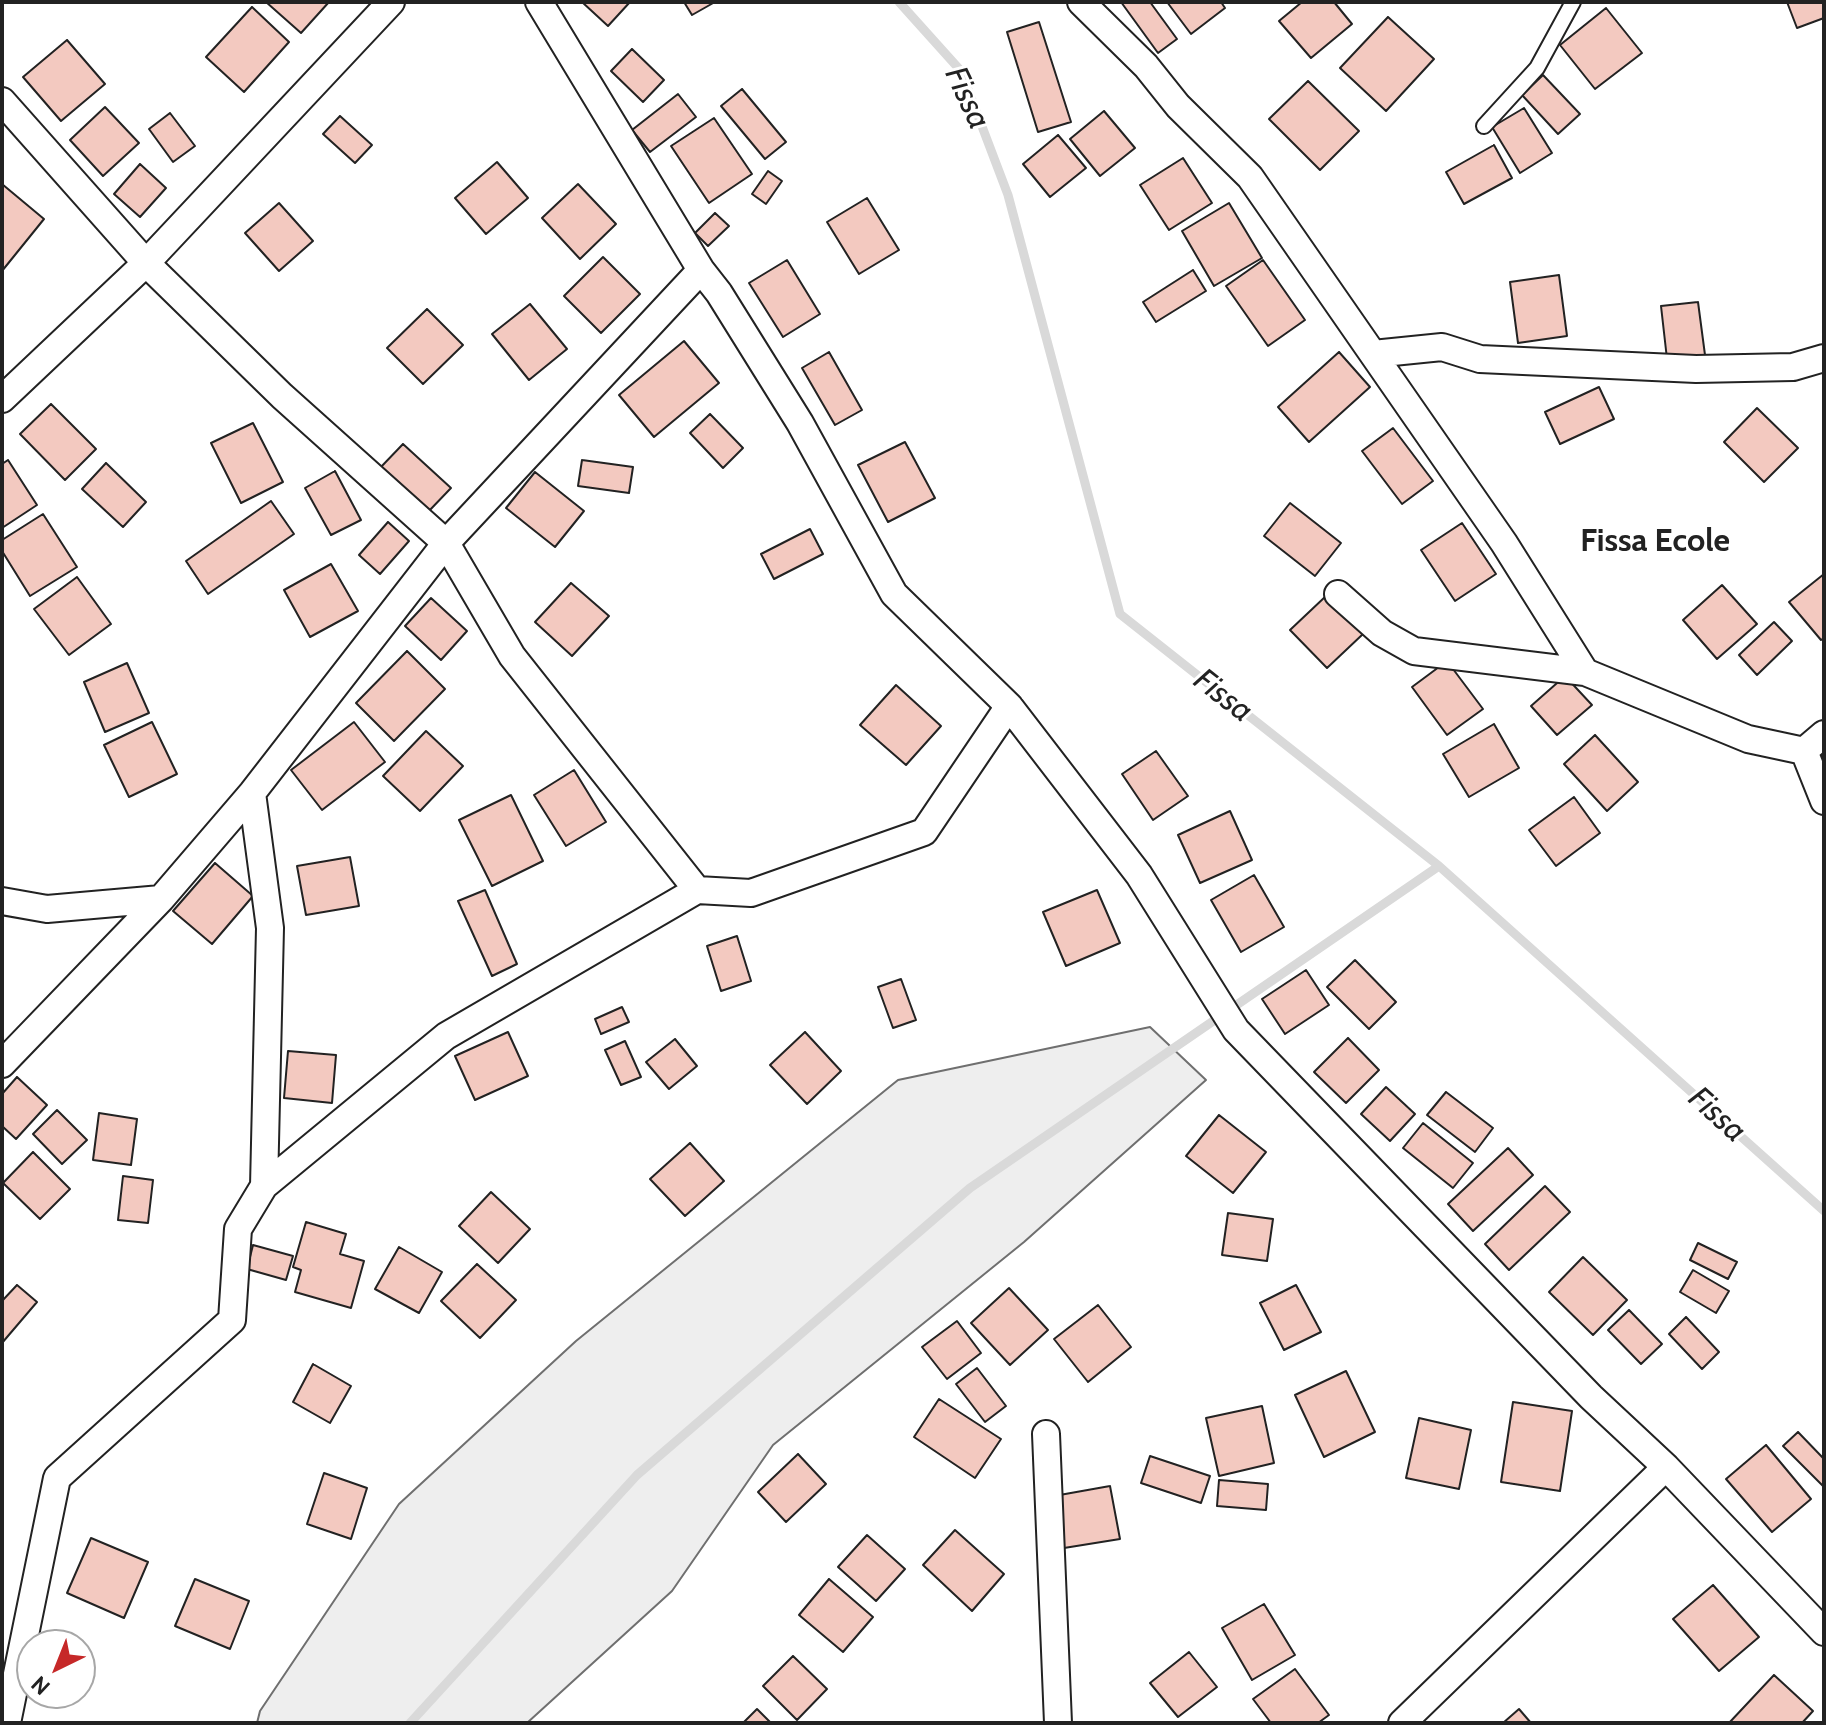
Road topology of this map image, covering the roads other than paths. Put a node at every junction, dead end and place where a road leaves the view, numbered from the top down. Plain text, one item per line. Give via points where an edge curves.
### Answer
1 (391, 2) edge
2 (539, 2) edge
3 (1081, 2) edge
4 (1573, 2) edge
5 (2, 101) edge
6 (1484, 126) dead end
7 (146, 263) junction
8 (701, 270) junction
9 (1373, 354) junction
10 (1824, 358) edge
11 (2, 399) edge
12 (446, 543) junction
13 (1338, 594) dead end
14 (1585, 672) junction
15 (1009, 706) junction
16 (1824, 734) edge
17 (1804, 751) junction
18 (252, 793) junction
19 (1824, 801) edge
20 (697, 890) junction
21 (161, 899) junction
22 (2, 901) edge
23 (2, 1064) edge
24 (264, 1186) junction
25 (1046, 1434) dead end
26 (1666, 1467) junction
27 (1824, 1632) edge
28 (7, 1723) edge
29 (1058, 1723) edge
30 (1402, 1723) edge

1 - 7 street
2 - 8 street
3 - 9 street via 1250,177
4 - 6 lane via 1537,68
5 - 7 street
7 - 11 street
7 - 12 street via 282,396
8 - 12 street
8 - 15 street via 800,423 894,594
9 - 10 street via 1442,347 1480,359 1696,369 1793,367
9 - 14 street via 1504,543
12 - 18 street
12 - 20 street via 512,656
13 - 14 street via 1382,633 1414,651
14 - 17 street via 1748,739
15 - 20 street via 924,832 751,893
15 - 26 street via 1139,875 1236,1030 1591,1397
16 - 17 street
17 - 19 street
18 - 21 street
18 - 24 street via 270,928
20 - 24 street via 446,1036
21 - 22 street via 47,909
21 - 23 street
24 - 28 street via 238,1229 232,1320 57,1478
25 - 29 street
26 - 27 street
26 - 30 street

